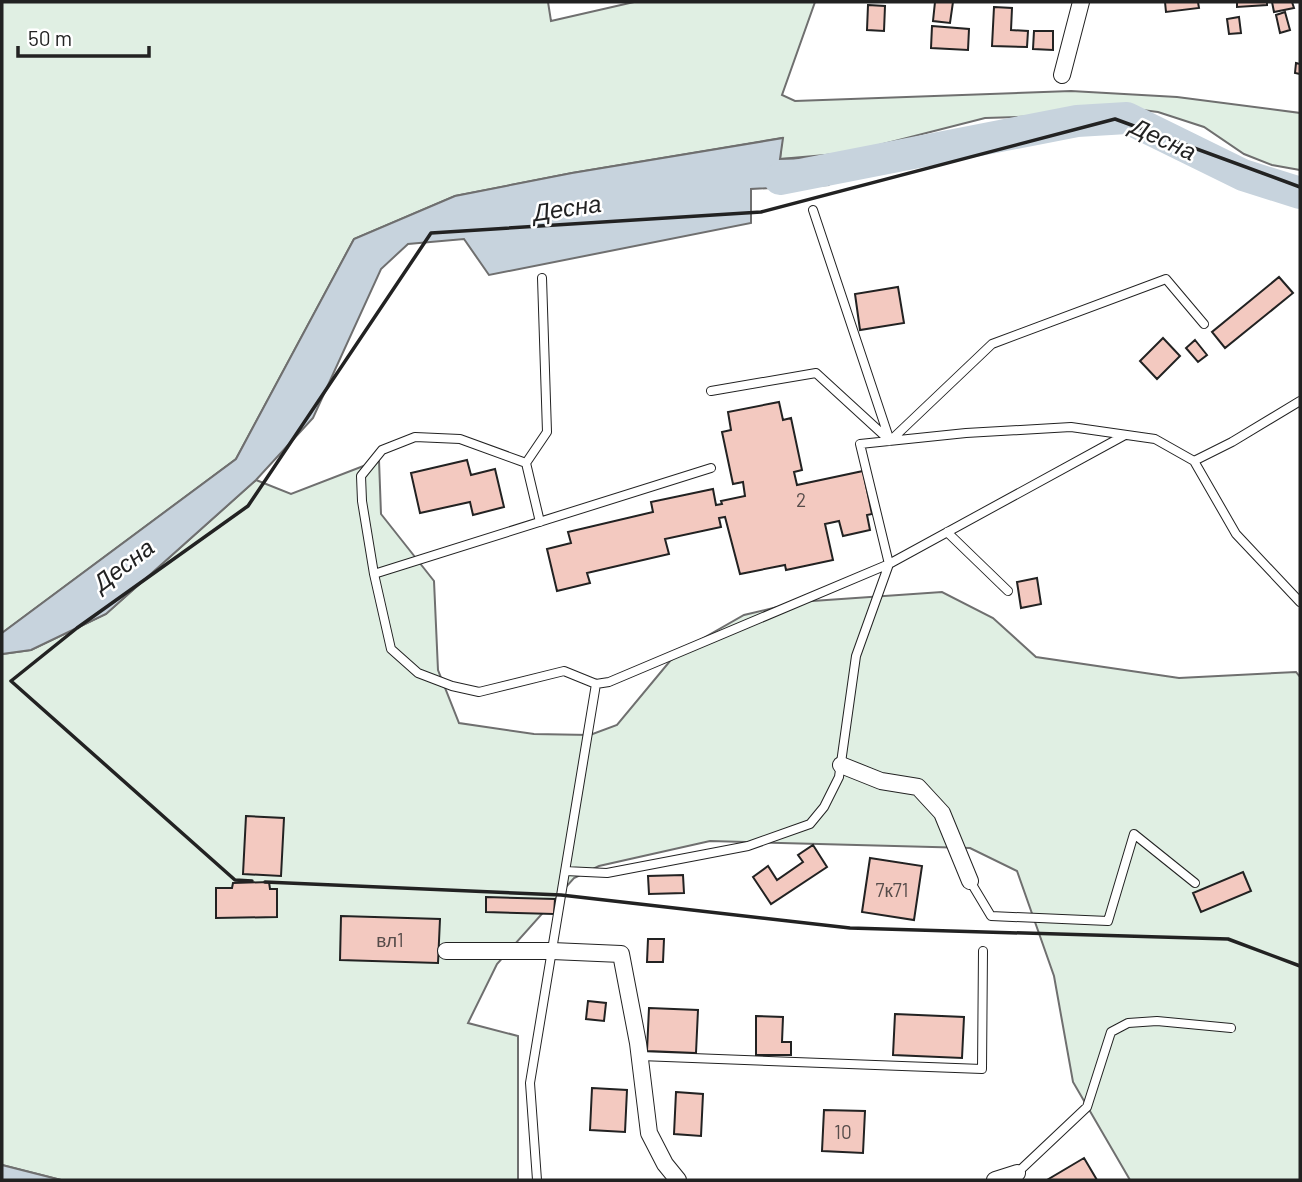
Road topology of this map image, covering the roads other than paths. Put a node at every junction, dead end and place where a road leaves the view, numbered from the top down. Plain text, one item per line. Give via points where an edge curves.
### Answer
1 (1081, 2) edge
2 (1062, 75) dead end
3 (813, 210) dead end
4 (542, 278) dead end
5 (1204, 324) dead end
6 (711, 391) dead end
7 (1300, 401) edge
8 (1125, 435) junction
9 (890, 441) junction
10 (1194, 461) junction
11 (526, 463) junction
12 (711, 468) dead end
13 (540, 523) junction
14 (947, 532) junction
15 (889, 564) junction
16 (374, 574) junction
17 (1008, 591) dead end
18 (1300, 602) edge
19 (596, 684) junction
20 (841, 765) junction
21 (565, 871) junction
22 (970, 881) joint
23 (1195, 883) dead end
24 (446, 951) dead end
25 (552, 951) junction
26 (984, 951) dead end
27 (1231, 1028) dead end
28 (640, 1056) junction
29 (1017, 1173) joint
30 (537, 1180) edge
31 (678, 1180) edge
32 (995, 1180) edge

1 - 2 street
3 - 9 lane
4 - 11 lane via 547,432
5 - 9 lane via 1166,279 1128,293 992,344
6 - 9 lane via 816,373
7 - 10 lane
8 - 9 lane via 1071,427
8 - 10 lane via 1155,439
8 - 14 lane
9 - 15 lane via 860,444
10 - 18 lane via 1236,534
11 - 13 lane
11 - 16 lane via 460,439 415,437 382,450 361,477
12 - 13 lane
13 - 16 lane
14 - 15 lane
14 - 17 lane
15 - 19 lane
15 - 20 lane via 856,656
16 - 19 lane via 391,649 418,673 479,692 564,671
19 - 21 lane
20 - 21 lane via 824,807 810,824 748,846 607,873
20 - 22 street via 881,781 918,787 942,813
21 - 25 lane
22 - 23 lane via 991,916 1108,921 1134,834
24 - 25 street
25 - 28 street via 621,954
25 - 30 lane via 530,1083
26 - 28 lane via 982,1069
27 - 29 lane via 1157,1021 1128,1023 1111,1032 1087,1107
28 - 31 street via 649,1133
29 - 32 street

